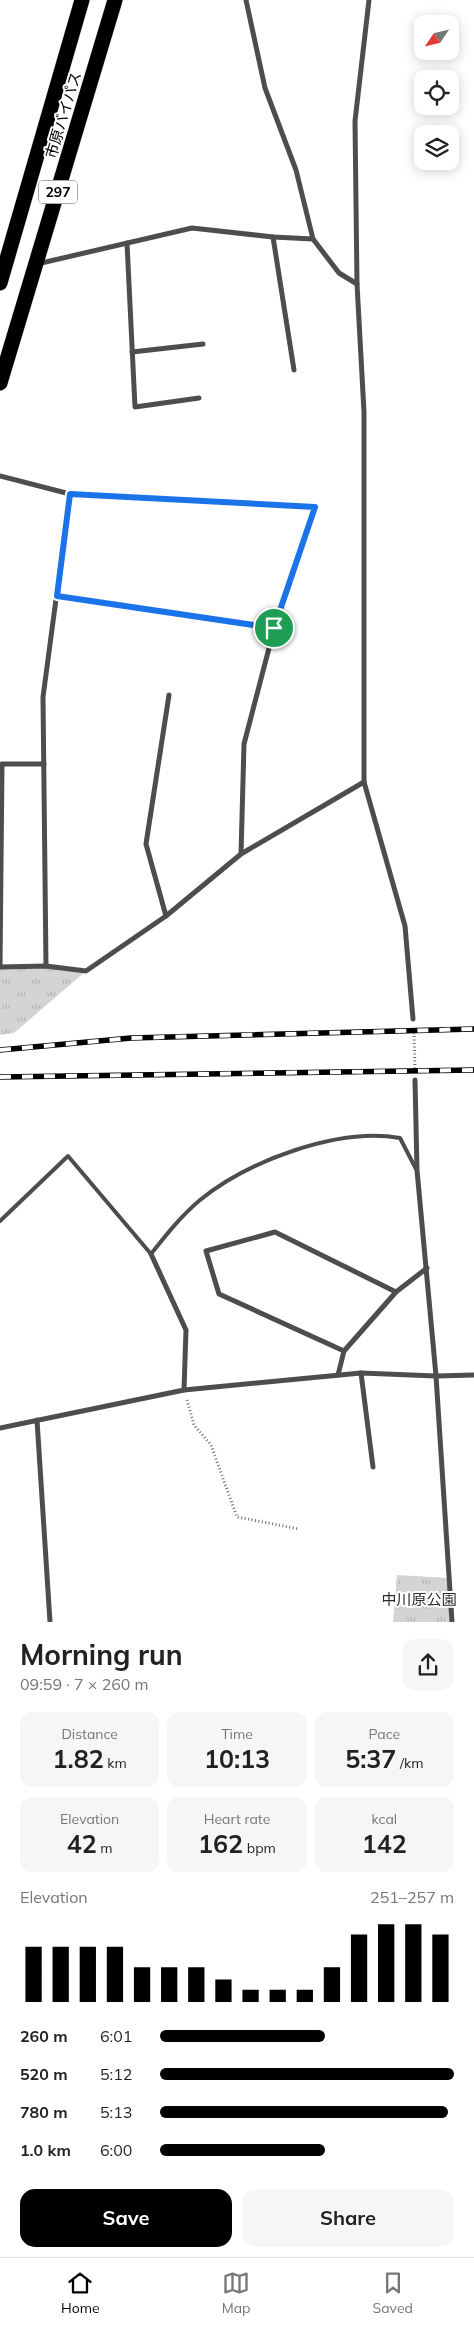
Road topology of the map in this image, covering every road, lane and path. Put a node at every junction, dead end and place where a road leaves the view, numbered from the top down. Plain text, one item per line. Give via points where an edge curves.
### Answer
1 (82, 0) edge
2 (115, 0) edge
3 (246, 0) edge
4 (370, 0) edge
5 (273, 237) junction
6 (313, 239) junction
7 (127, 243) junction
8 (36, 265) junction
9 (0, 283) edge
10 (357, 284) junction
11 (203, 344) dead end
12 (132, 352) junction
13 (294, 370) dead end
14 (0, 383) edge
15 (199, 398) dead end
16 (0, 476) edge
17 (70, 494) junction
18 (57, 596) junction
19 (274, 628) junction
20 (169, 695) dead end
21 (44, 764) junction
22 (364, 782) junction
23 (241, 854) junction
24 (166, 916) junction
25 (46, 966) junction
26 (0, 967) edge
27 (413, 1019) joint
28 (415, 1071) dead end
29 (416, 1080) dead end
30 (417, 1170) junction
31 (0, 1221) edge
32 (151, 1254) junction
33 (427, 1268) junction
34 (396, 1292) junction
35 (344, 1351) junction
36 (361, 1373) junction
37 (338, 1375) junction
38 (474, 1375) edge
39 (436, 1376) junction
40 (184, 1390) junction
41 (38, 1420) junction
42 (0, 1428) edge
43 (373, 1466) dead end
44 (299, 1529) dead end
45 (50, 1622) edge
46 (452, 1622) edge

1 - 9 highway, 市原バイパス / 297
2 - 8 highway, 市原バイパス / 297
3 - 6 street via 265,88 296,170
4 - 10 street via 355,121
5 - 6 street
5 - 7 street via 192,228
5 - 13 street
6 - 10 street via 338,273
7 - 8 street
7 - 12 street
8 - 14 highway, 市原バイパス / 297
10 - 22 street via 364,412
11 - 12 street
12 - 15 street via 134,406
16 - 17 street
17 - 18 street
17 - 19 street via 315,507
18 - 19 street
18 - 21 street via 43,697
19 - 23 street via 244,744
20 - 24 street via 146,844
21 - 25 street
21 - 26 street via 2,764
22 - 23 street
22 - 27 street via 405,926
23 - 24 street
24 - 25 street via 86,971
25 - 26 street
27 - 28 path
29 - 30 street
30 - 32 lane via 400,1138 351,1136 304,1147 231,1178 176,1222
30 - 33 street
31 - 32 lane via 68,1156
32 - 40 street via 186,1330
33 - 34 street
33 - 39 street
34 - 35 street
34 - 35 street via 274,1232 206,1251 218,1294
35 - 37 street
36 - 37 street
36 - 39 street
36 - 43 street
37 - 40 street
38 - 39 street
39 - 46 street
40 - 41 street
40 - 44 path via 194,1425 210,1445 236,1517
41 - 42 street
41 - 45 street

